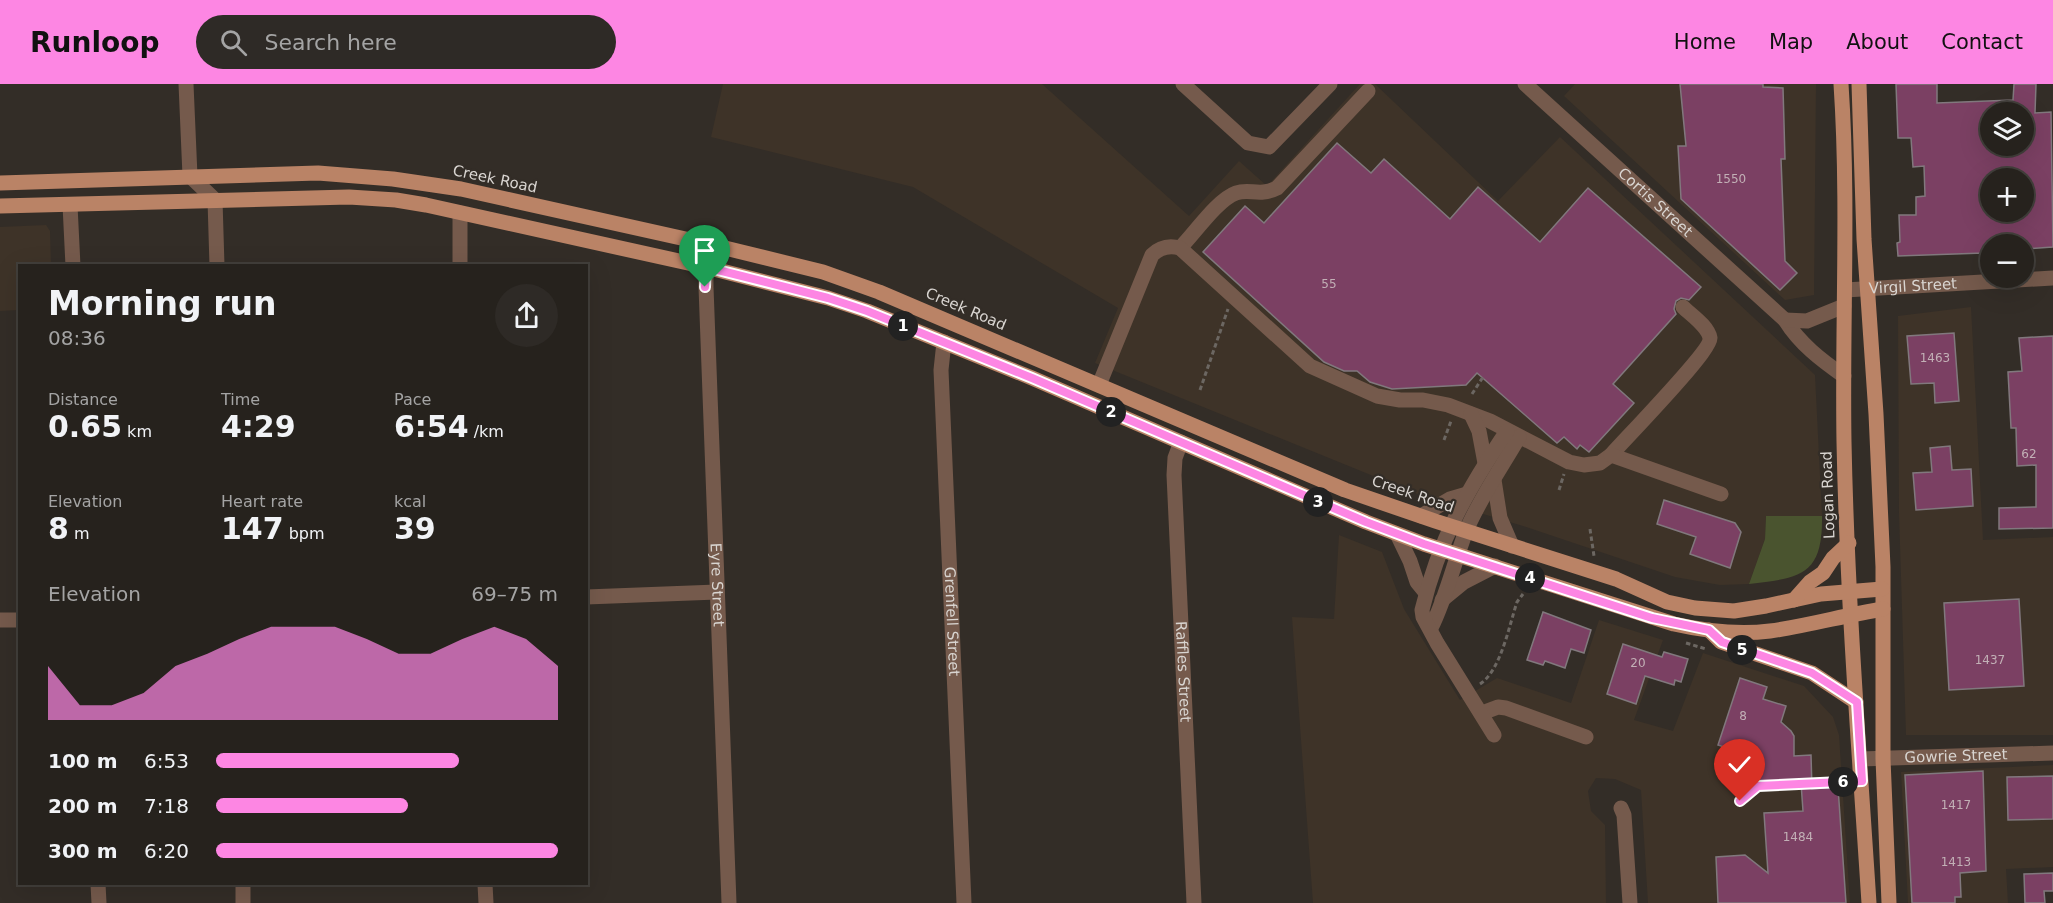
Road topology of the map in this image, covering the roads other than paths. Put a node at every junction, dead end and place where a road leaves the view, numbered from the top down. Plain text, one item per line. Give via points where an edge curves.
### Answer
1 (186, 84) edge
2 (1183, 84) edge
3 (1330, 84) edge
4 (1525, 84) edge
5 (1841, 84) edge
6 (1859, 84) edge
7 (1368, 91) dead end
8 (189, 176) junction
9 (0, 183) edge
10 (215, 200) junction
11 (70, 205) junction
12 (0, 207) edge
13 (460, 213) junction
14 (1180, 248) junction
15 (73, 264) edge
16 (217, 264) edge
17 (460, 264) edge
18 (706, 267) junction
19 (2053, 278) edge
20 (1868, 288) junction
21 (1845, 298) junction
22 (1683, 307) dead end
23 (1785, 320) junction
24 (944, 342) junction
25 (1844, 376) junction
26 (1099, 385) junction
27 (1471, 414) junction
28 (1513, 434) junction
29 (1181, 442) junction
30 (1611, 455) junction
31 (1485, 463) junction
32 (1494, 480) junction
33 (1467, 494) junction
34 (1721, 494) dead end
35 (1421, 516) junction
36 (1450, 526) junction
37 (1466, 531) junction
38 (1397, 534) junction
39 (1849, 543) junction
40 (1512, 546) junction
41 (1442, 550) junction
42 (1458, 555) junction
43 (1495, 566) junction
44 (1882, 590) junction
45 (1850, 591) junction
46 (717, 592) junction
47 (1426, 593) junction
48 (588, 597) edge
49 (1442, 600) junction
50 (1794, 600) junction
51 (1883, 609) junction
52 (1851, 614) junction
53 (0, 620) edge
54 (18, 620) edge
55 (1431, 628) junction
56 (1709, 630) junction
57 (1857, 702) junction
58 (1482, 713) junction
59 (1494, 735) dead end
60 (1586, 737) dead end
61 (2053, 753) edge
62 (1860, 759) junction
63 (1883, 759) junction
64 (1621, 808) dead end
65 (98, 885) edge
66 (243, 885) edge
67 (485, 885) edge
68 (99, 903) edge
69 (243, 903) edge
70 (486, 903) edge
71 (729, 903) edge
72 (964, 903) edge
73 (1194, 903) edge
74 (1630, 903) edge
75 (1869, 903) edge
76 (1889, 903) edge

1 - 8 street
2 - 3 street via 1248,143 1269,147
4 - 23 street, Cortis Street
5 - 21 main road, Logan Road
6 - 20 main road
7 - 14 street via 1277,188 1266,194 1238,192 1225,199
8 - 9 main road, Creek Road
8 - 10 street
8 - 26 main road, Creek Road via 318,173 393,179 461,189 706,244 847,280
10 - 11 main road
10 - 13 main road via 374,198
10 - 16 street
11 - 12 main road
11 - 15 street
13 - 17 street
13 - 18 main road
14 - 26 street via 1158,249 1152,255
14 - 27 street via 1310,366 1377,396 1436,402
18 - 24 main road via 828,298
18 - 46 street, Eyre Street
19 - 20 street, Virgil Street
20 - 21 street, Virgil Street
20 - 44 main road
21 - 23 street via 1814,320
21 - 25 main road, Logan Road
22 - 30 street via 1705,328 1709,343
23 - 25 street, Cortis Street via 1795,337
24 - 29 main road
24 - 72 street, Grenfell Street via 941,370
25 - 39 main road, Logan Road
26 - 35 main road, Creek Road via 1346,490
27 - 28 street
27 - 31 street via 1479,431
28 - 30 street via 1553,455 1584,465 1600,463
28 - 31 street
28 - 32 street
29 - 38 main road
29 - 73 street, Raffles Street via 1174,458 1174,476
30 - 34 street
31 - 33 street
32 - 37 street
32 - 40 street via 1500,518
33 - 35 street
33 - 36 street
35 - 36 main road, Creek Road
36 - 37 main road, Creek Road
36 - 41 street
37 - 40 main road, Creek Road
37 - 42 street
38 - 41 main road
38 - 47 street via 1417,582
39 - 45 main road, Logan Road
39 - 50 main road
40 - 50 main road, Creek Road via 1616,579 1667,602 1695,608 1734,610
41 - 42 main road
41 - 47 street
42 - 43 main road
42 - 49 street
43 - 49 street via 1464,582
43 - 56 main road via 1652,618
44 - 45 main road, Creek Road
44 - 51 main road
45 - 50 main road, Creek Road
45 - 52 main road, Logan Road
46 - 48 street
46 - 71 street, Eyre Street
47 - 55 street via 1422,614
49 - 55 street
51 - 52 main road
51 - 63 main road
52 - 56 main road via 1770,631
52 - 57 main road, Logan Road
53 - 54 street
55 - 58 street
56 - 57 main road via 1722,642 1812,673
57 - 62 main road, Logan Road
58 - 59 street
58 - 60 street via 1506,708
61 - 63 street, Gowrie Street
62 - 63 street, Gowrie Street
62 - 75 main road, Logan Road
63 - 76 main road
64 - 74 street
65 - 68 street
66 - 69 street
67 - 70 street

